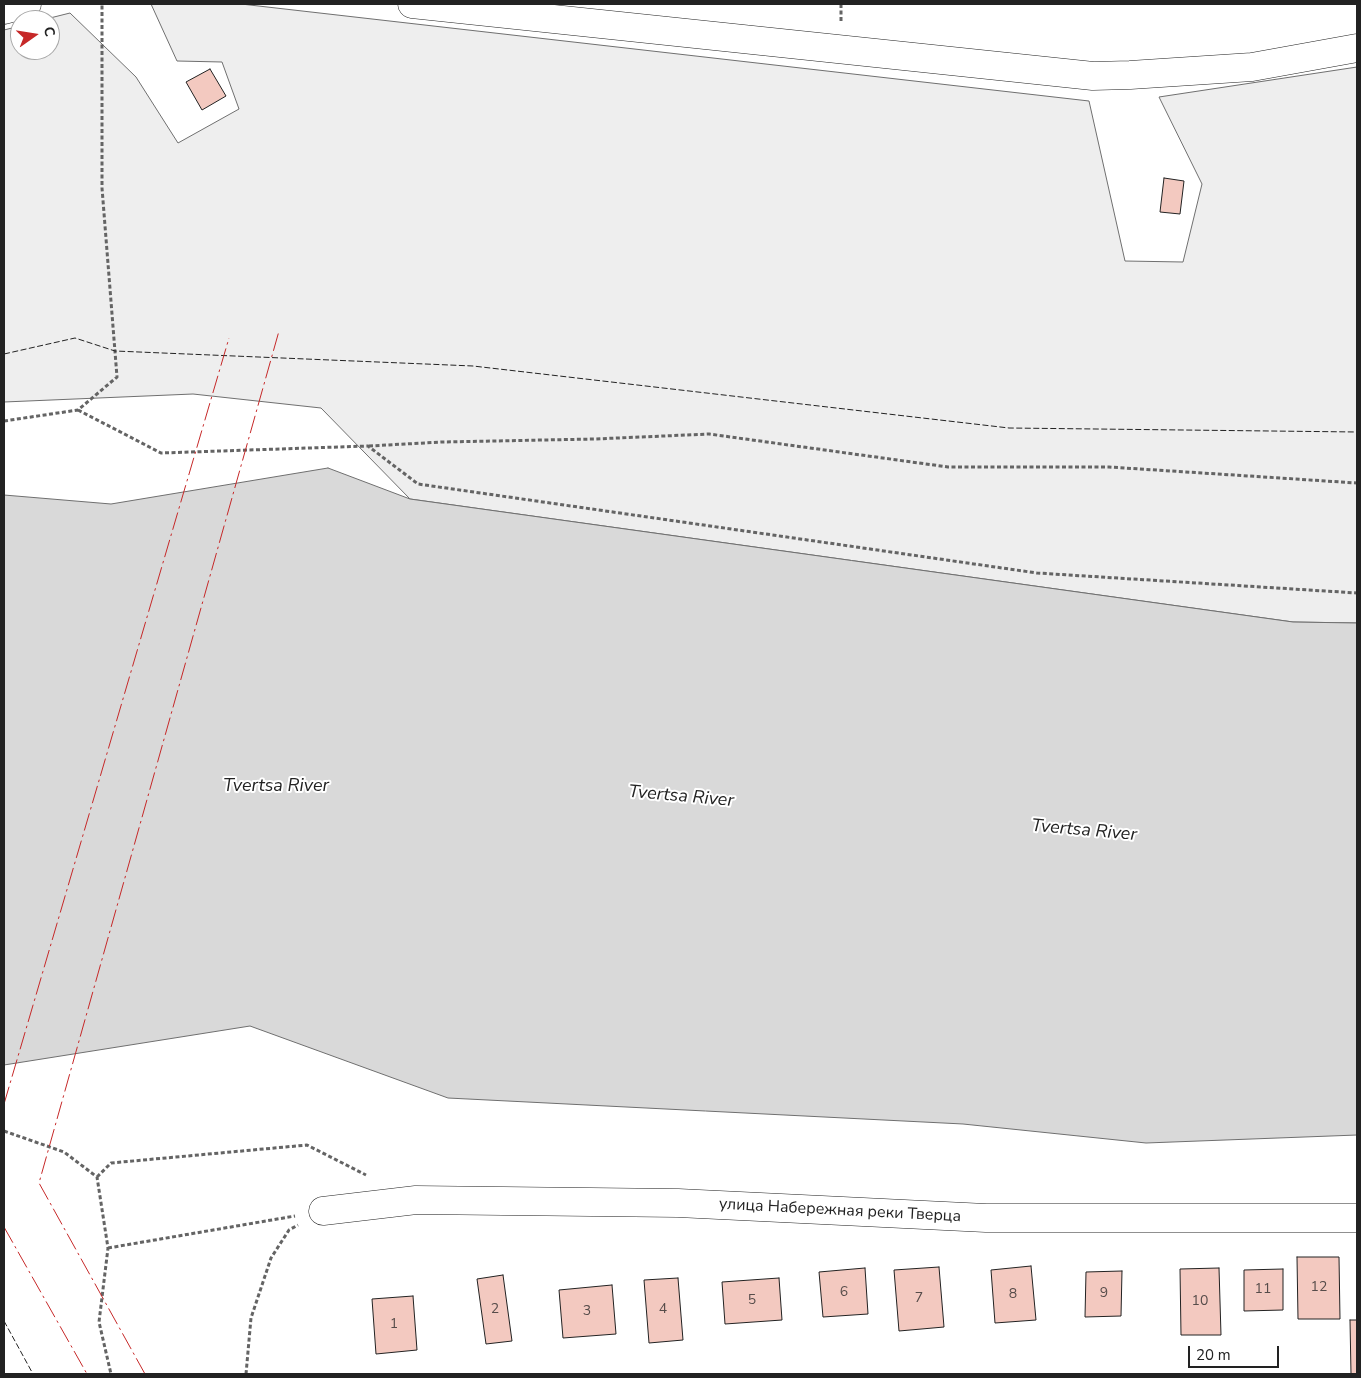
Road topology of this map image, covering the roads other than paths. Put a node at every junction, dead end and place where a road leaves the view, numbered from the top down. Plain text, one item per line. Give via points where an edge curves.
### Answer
1 (27, 4) edge
2 (412, 4) edge
3 (4, 10) edge
4 (1357, 48) edge
5 (323, 1211) road end
6 (1357, 1218) edge

1 - 3 street
2 - 4 street via 1093,76 1252,67
5 - 6 street, улица Набережная реки Тверца via 416,1200 678,1203 986,1218

